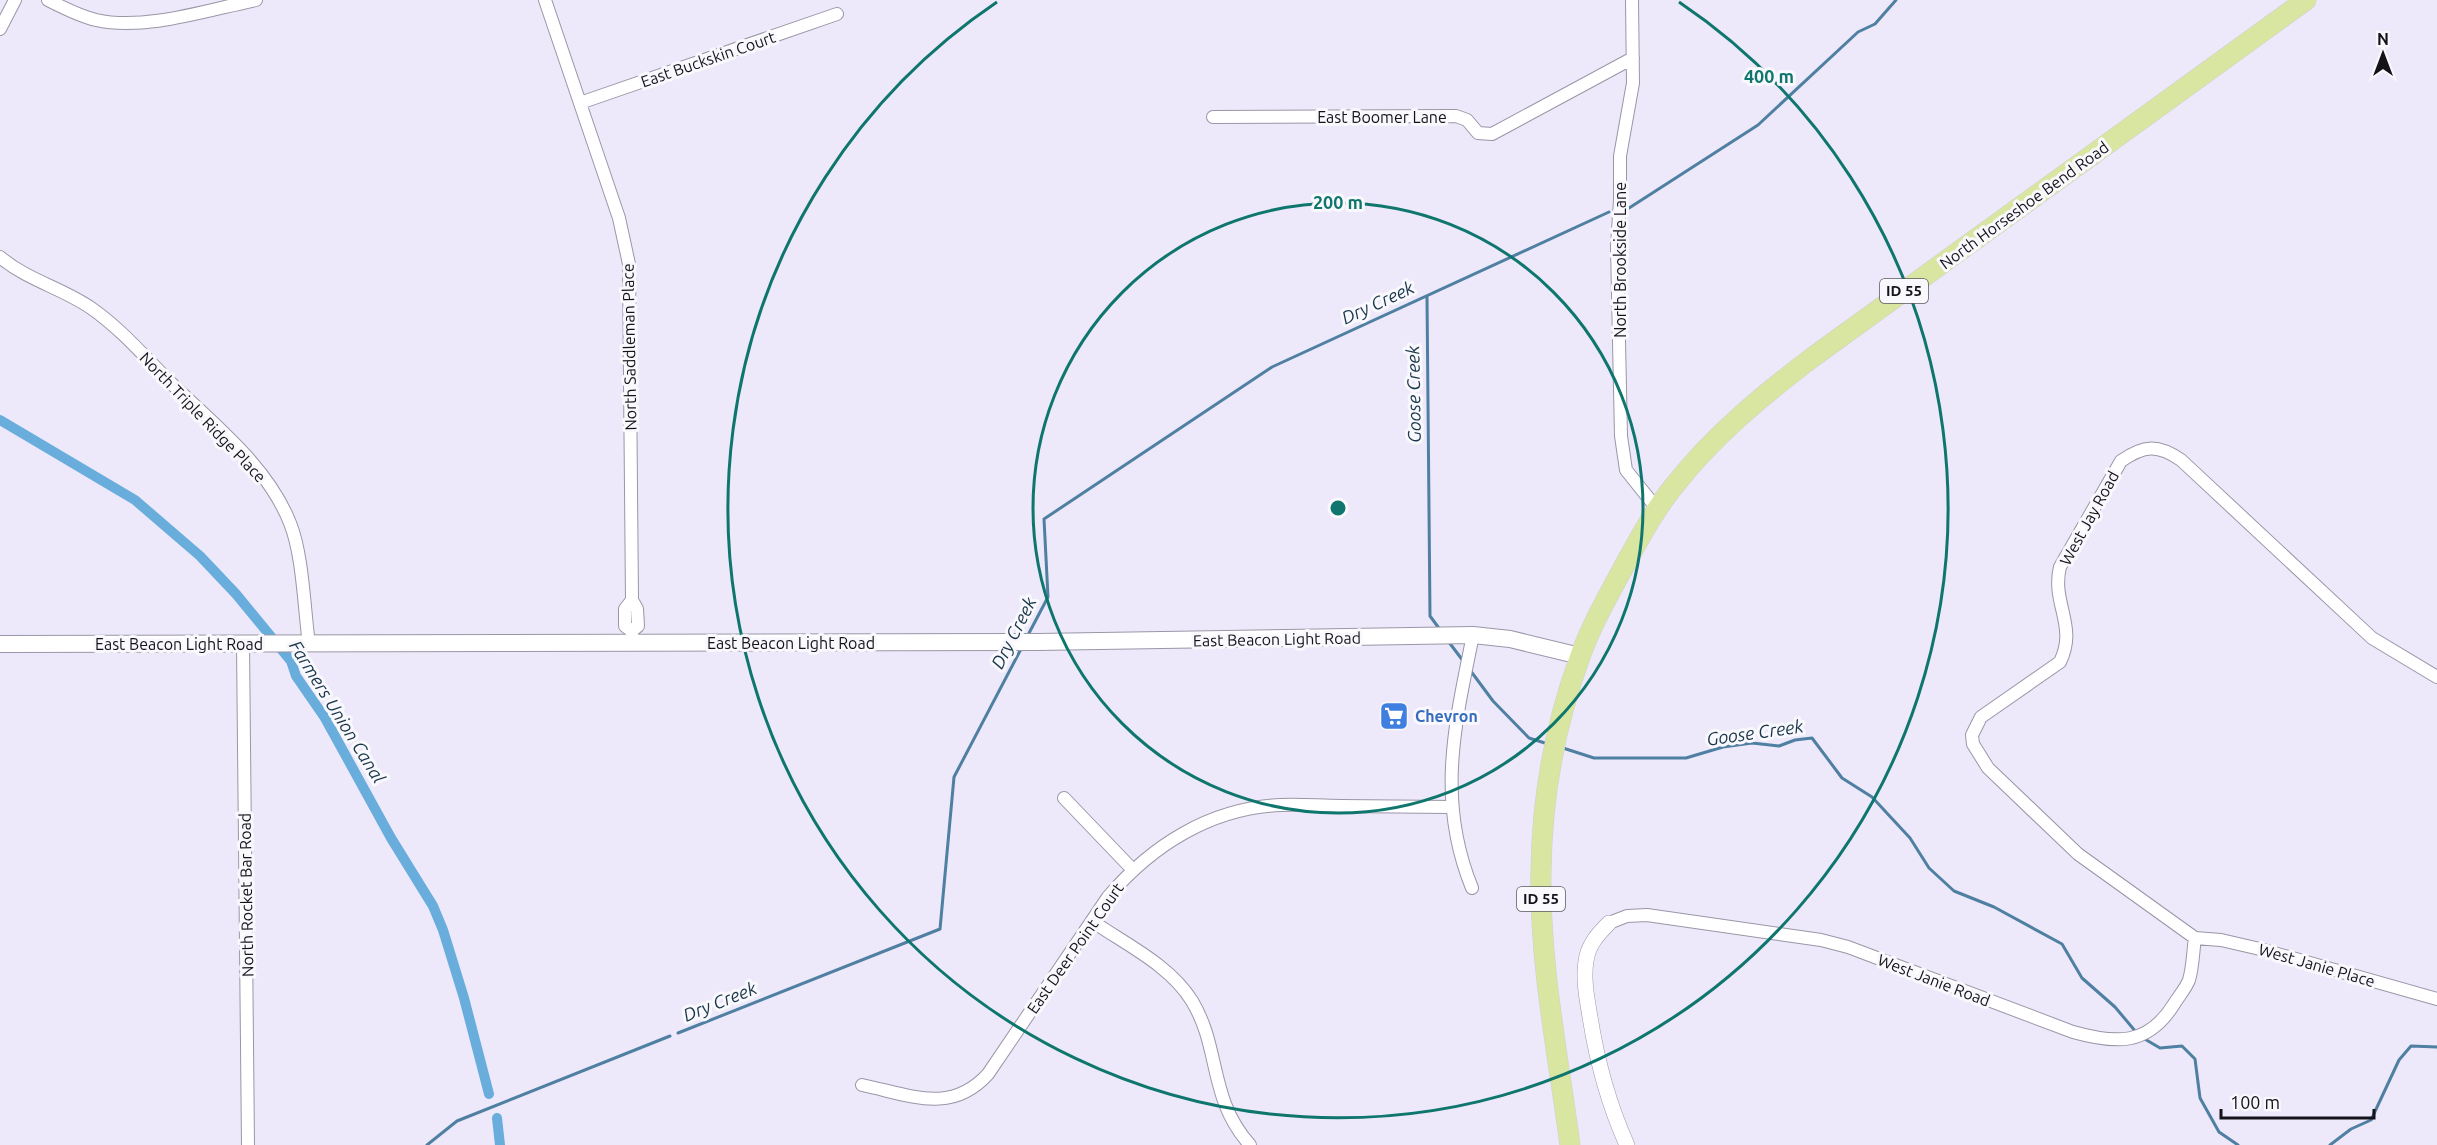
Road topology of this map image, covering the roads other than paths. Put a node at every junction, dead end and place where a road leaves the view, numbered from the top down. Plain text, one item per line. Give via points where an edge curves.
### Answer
1 (15, 0) edge
2 (48, 0) edge
3 (256, 0) edge
4 (545, 0) edge
5 (1632, 0) edge
6 (2306, 0) edge
7 (837, 14) dead end
8 (0, 29) edge
9 (1633, 58) junction
10 (580, 103) junction
11 (1214, 117) dead end
12 (0, 257) edge
13 (1658, 510) junction
14 (1473, 635) junction
15 (632, 637) junction
16 (0, 644) edge
17 (252, 644) junction
18 (309, 644) junction
19 (1580, 656) junction
20 (2437, 677) edge
21 (1064, 798) dead end
22 (1451, 807) junction
23 (1133, 870) junction
24 (1472, 888) dead end
25 (1092, 921) junction
26 (1609, 923) joint
27 (2195, 938) junction
28 (2437, 999) edge
29 (862, 1085) dead end
30 (248, 1145) edge
31 (1250, 1145) edge
32 (1570, 1145) edge
33 (1627, 1145) edge

1 - 8 street
2 - 3 street via 83,16 130,23
4 - 10 street, North Saddleman Place
5 - 9 street, North Brookside Lane
6 - 13 highway, North Horseshoe Bend Road / ID 55 via 1785,378 1725,430 1673,487
7 - 10 street, East Buckskin Court
9 - 11 street, East Boomer Lane via 1491,135 1478,133 1467,120 1456,116
9 - 13 street, North Brookside Lane via 1633,83 1620,156 1617,246 1621,436 1626,470
10 - 15 street, North Saddleman Place via 619,218 629,264 632,600 638,609 638,626
12 - 18 street, North Triple Ridge Place via 27,276 84,303 112,325 259,469 291,525
13 - 19 highway, North Horseshoe Bend Road / ID 55 via 1617,578
14 - 15 main road, East Beacon Light Road via 1037,642
14 - 19 main road, East Beacon Light Road via 1510,639
14 - 22 street via 1454,736
15 - 18 main road, East Beacon Light Road
16 - 17 main road, East Beacon Light Road
17 - 18 main road, East Beacon Light Road
17 - 30 street, North Rocket Bar Road
19 - 32 highway, North Horseshoe Bend Road / ID 55 via 1550,773 1541,867 1544,948
20 - 27 street, West Jay Road via 2372,638 2170,452 2152,447 2121,461 2060,567 2057,580 2068,639 2060,662 1981,717 1972,735 1973,744 1988,768 2078,854
21 - 23 street
22 - 23 street, East Deer Point Court via 1281,805 1249,809 1195,827 1150,854
22 - 24 street via 1463,866
23 - 25 street, East Deer Point Court
25 - 29 street, East Deer Point Court via 988,1074 969,1091 945,1099
25 - 31 street via 1172,976 1192,1000 1205,1030 1224,1106
26 - 27 street, West Janie Road via 1627,916 1647,915 1821,940 2073,1032 2121,1041 2154,1028 2166,1017 2188,981
26 - 33 street via 1590,947 1585,981 1603,1081
27 - 28 street, West Janie Place via 2260,949

